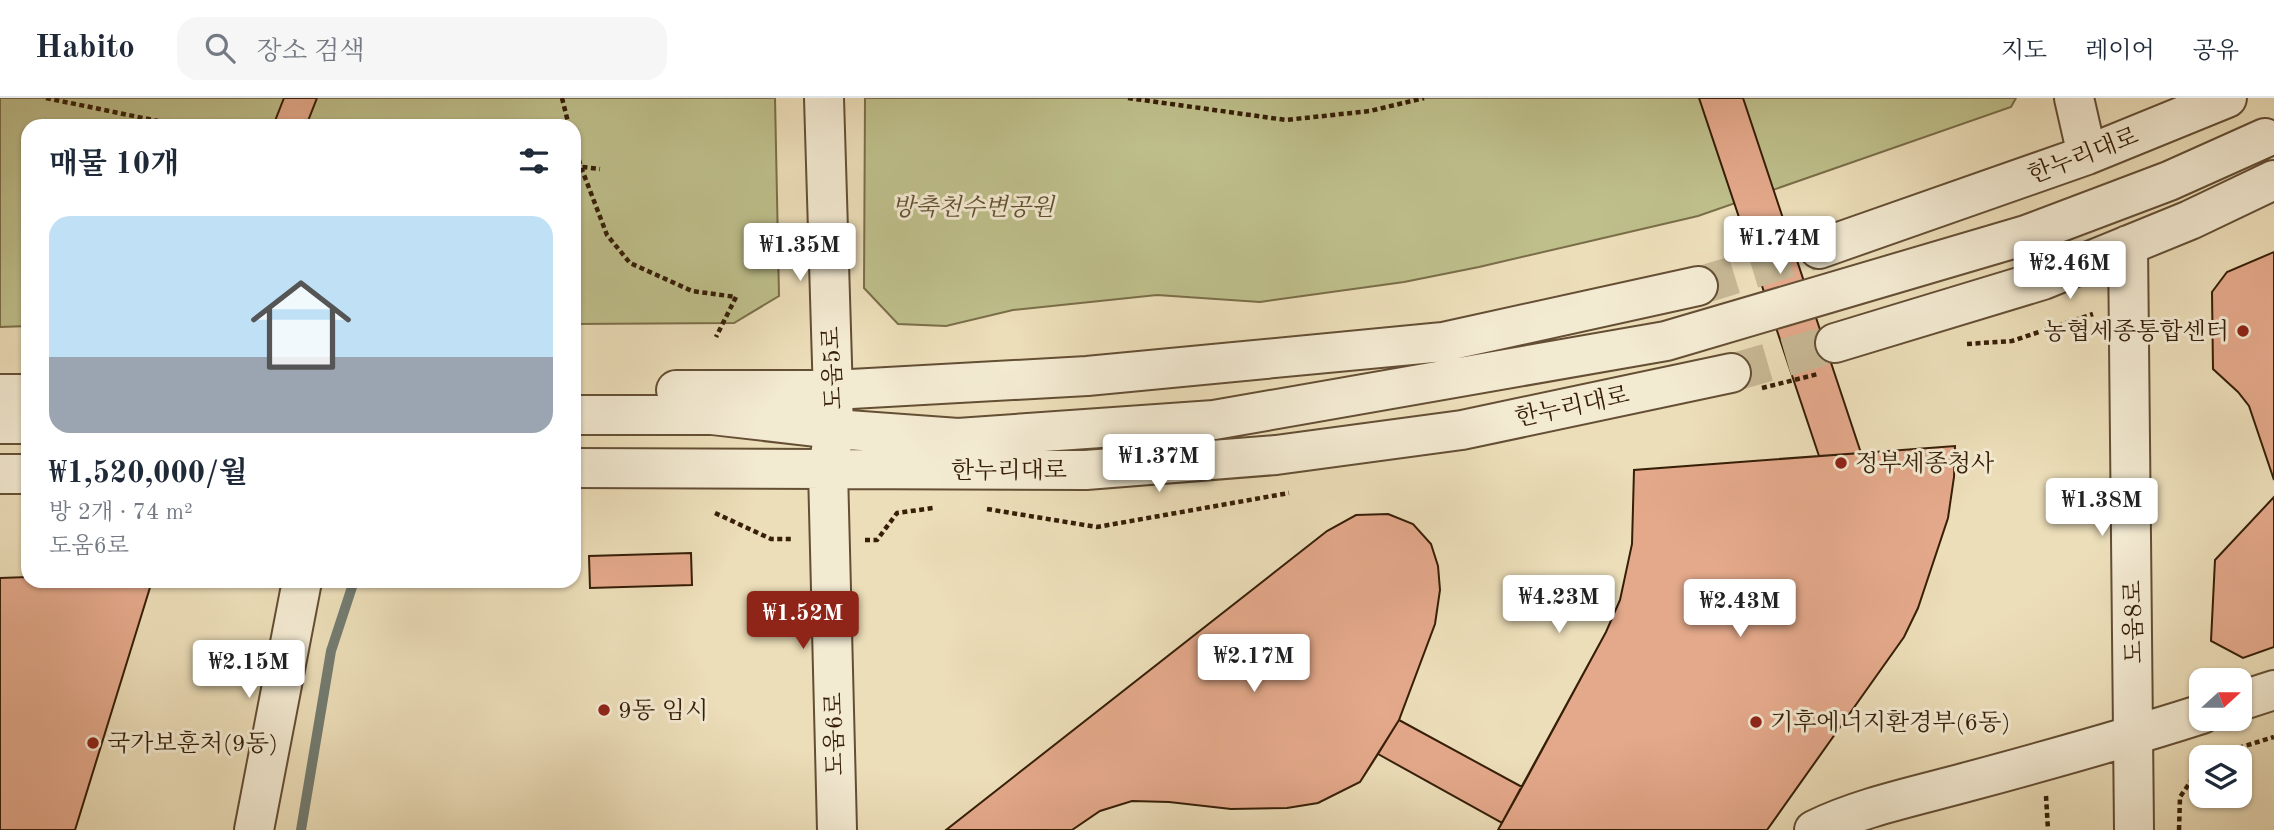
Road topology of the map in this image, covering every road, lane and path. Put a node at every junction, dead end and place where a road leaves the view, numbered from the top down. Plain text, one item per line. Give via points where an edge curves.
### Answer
1 (46, 98) edge
2 (562, 98) edge
3 (824, 98) edge
4 (1128, 98) edge
5 (1424, 98) edge
6 (2074, 98) edge
7 (2227, 98) edge
8 (148, 119) edge
9 (567, 119) edge
10 (2265, 138) dead end
11 (2087, 155) junction
12 (581, 167) joint
13 (600, 169) dead end
14 (2274, 180) edge
15 (2129, 245) junction
16 (1819, 249) tunnel mouth
17 (1698, 286) tunnel mouth
18 (716, 337) dead end
19 (1835, 343) tunnel mouth
20 (1731, 373) tunnel mouth
21 (833, 390) junction
22 (581, 392) edge
23 (0, 394) edge
24 (21, 394) edge
25 (581, 415) edge
26 (0, 424) edge
27 (21, 424) edge
28 (834, 429) junction
29 (581, 468) edge
30 (828, 470) junction
31 (0, 474) edge
32 (21, 474) edge
33 (301, 588) edge
34 (2274, 690) edge
35 (2252, 697) edge
36 (2189, 718) edge
37 (2134, 736) junction
38 (2274, 737) edge
39 (2248, 745) edge
40 (2189, 784) edge
41 (2046, 792) dead end
42 (254, 830) edge
43 (837, 830) edge
44 (1814, 830) edge
45 (2048, 830) edge
46 (2134, 830) edge
47 (2179, 830) edge

1 - 8 path
2 - 9 path
3 - 21 street, 도움5로
4 - 5 path via 1286,120 1370,111
6 - 11 street
7 - 11 street, 한누리대로
10 - 28 street via 2169,181 2026,235 1666,341 1214,420 958,438
11 - 16 street, 한누리대로
12 - 13 path
12 - 18 path via 607,235 629,263 692,291 736,297
14 - 15 street
15 - 19 street via 2043,280
15 - 37 street, 도움8로
17 - 21 street via 1443,342 1087,376
20 - 30 street, 한누리대로 via 1461,430 1276,455 1086,470
21 - 22 street
21 - 28 street, 도움5로
23 - 24 street
25 - 28 street via 712,415
26 - 27 street
28 - 30 street, 도움5로
29 - 30 street, 한누리대로
30 - 43 street, 도움6로
31 - 32 street
33 - 42 street
34 - 35 street
36 - 37 street
37 - 44 street via 1916,796
37 - 46 street, 도움8로
38 - 39 path
40 - 47 path via 2180,797
41 - 45 path

